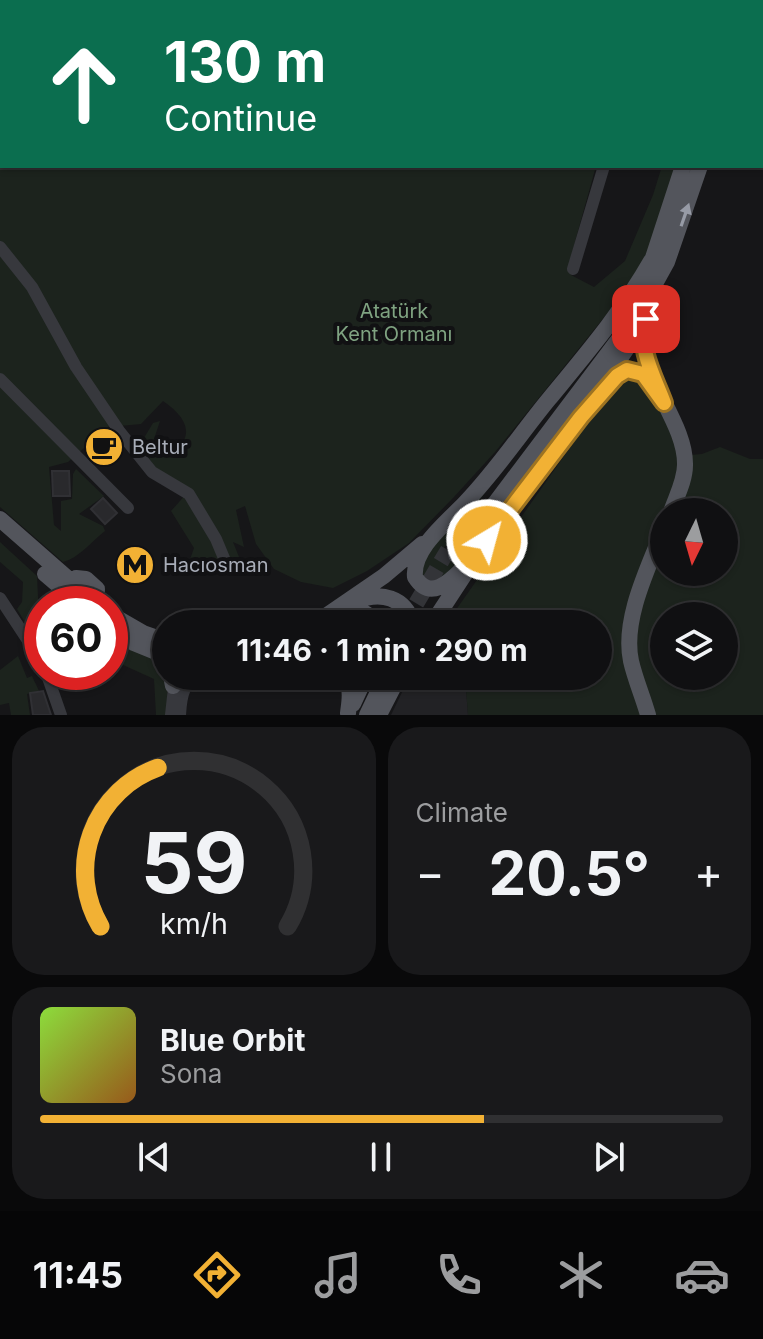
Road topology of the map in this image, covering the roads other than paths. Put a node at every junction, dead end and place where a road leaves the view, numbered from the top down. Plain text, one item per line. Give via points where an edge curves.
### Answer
1 (603, 168) edge
2 (682, 168) edge
3 (699, 168) edge
4 (0, 247) edge
5 (659, 262) junction
6 (573, 269) dead end
7 (649, 311) junction
8 (0, 379) edge
9 (664, 403) junction
10 (581, 417) junction
11 (676, 498) edge
12 (128, 508) dead end
13 (0, 519) edge
14 (448, 522) junction
15 (0, 532) edge
16 (452, 553) tunnel mouth
17 (474, 558) junction
18 (650, 563) edge
19 (256, 567) dead end
20 (459, 581) junction
21 (67, 585) joint
22 (0, 598) edge
23 (338, 610) edge
24 (342, 610) edge
25 (406, 610) edge
26 (429, 610) edge
27 (441, 610) edge
28 (128, 624) edge
29 (24, 635) edge
30 (152, 636) edge
31 (128, 638) edge
32 (146, 649) junction
33 (152, 651) edge
34 (152, 654) edge
35 (52, 690) edge
36 (172, 690) edge
37 (185, 690) edge
38 (350, 690) edge
39 (376, 690) tunnel mouth
40 (380, 690) tunnel mouth
41 (383, 690) tunnel mouth
42 (351, 714) edge
43 (61, 715) edge
44 (171, 715) edge
45 (180, 715) edge
46 (367, 715) edge
47 (379, 715) edge
48 (648, 715) edge

1 - 6 street
2 - 5 main road
5 -> 3 main road
4 - 19 street via 32,287 76,367 135,451 152,472 189,494 226,563
5 - 7 main road via 663,281
5 - 14 main road
5 - 16 main road via 621,325
7 - 9 main road via 642,337
7 - 10 main road
8 - 12 street
9 - 10 main road via 643,374 627,370
9 - 11 main road via 686,462
10 - 17 main road
13 - 21 main road
14 - 17 main road via 418,558 418,582 428,589 440,588
14 - 23 main road
15 - 21 main road
17 - 20 main road
18 - 48 main road via 632,618 630,659
20 - 26 main road
20 - 27 main road
22 - 29 street
24 - 25 main road via 367,597 383,596
28 - 30 main road
31 - 32 main road
32 - 33 main road
32 - 34 main road
35 - 43 street
36 - 44 street
37 - 45 street
38 - 42 main road
39 - 42 main road
40 - 46 main road
41 - 47 main road

